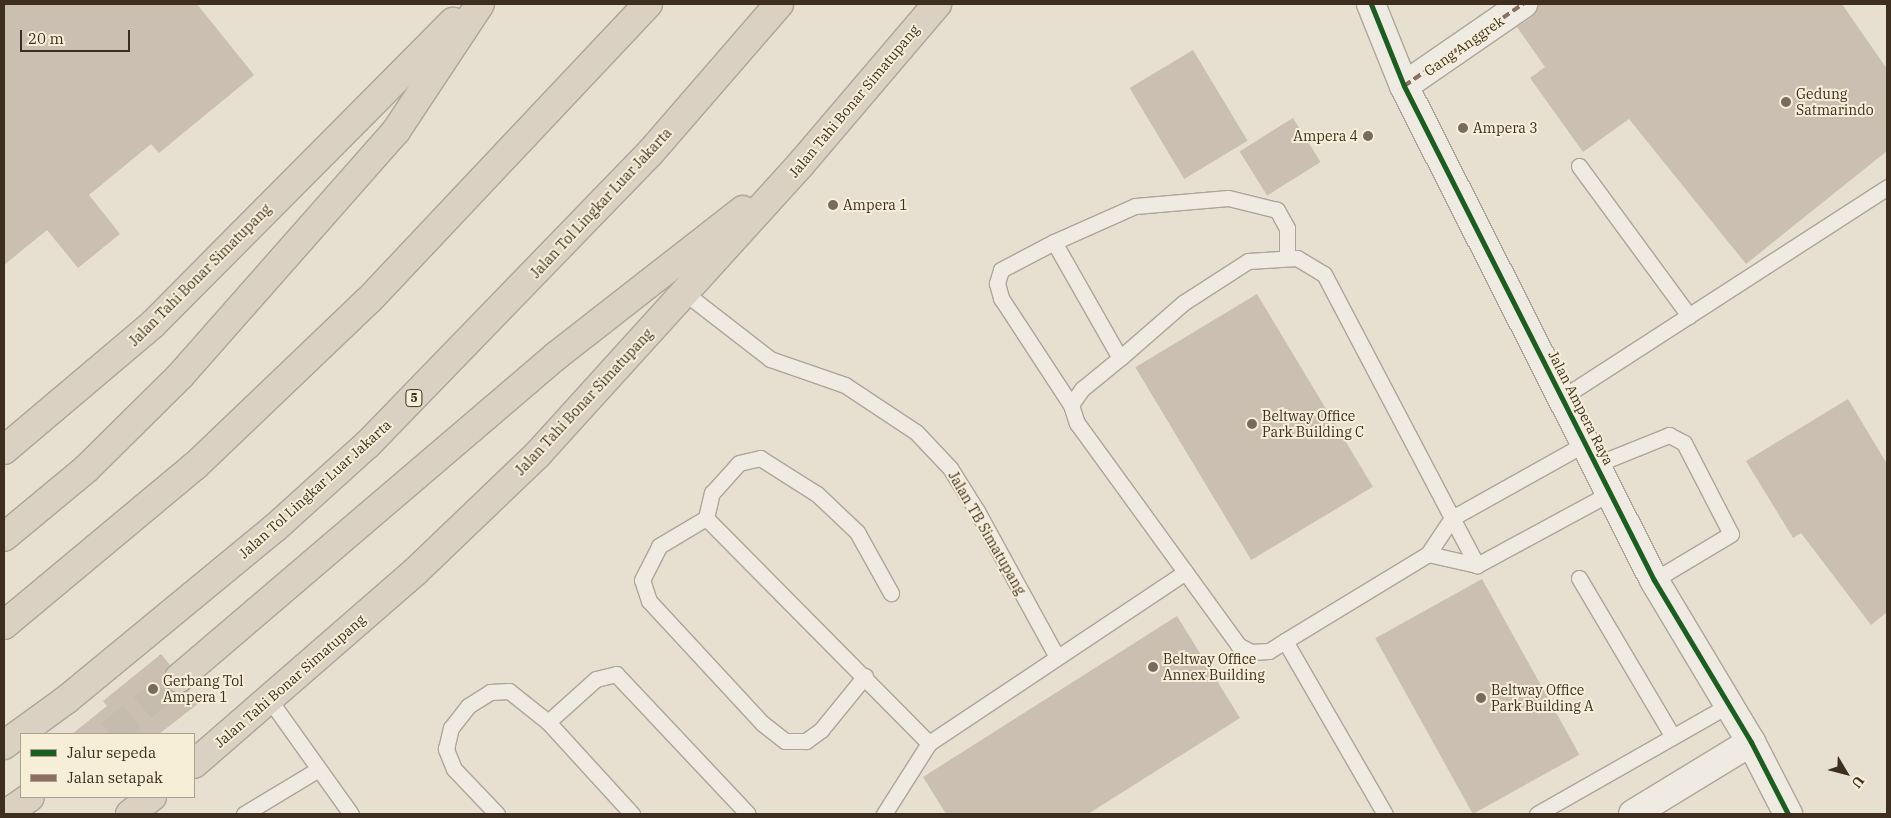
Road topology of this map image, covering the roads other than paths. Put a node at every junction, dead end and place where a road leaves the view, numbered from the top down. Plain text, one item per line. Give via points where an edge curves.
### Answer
1 (471, 4) edge
2 (480, 4) edge
3 (648, 4) edge
4 (779, 4) edge
5 (937, 4) edge
6 (1371, 4) edge
7 (1523, 4) edge
8 (1404, 86) junction
9 (801, 164) junction
10 (1578, 166) dead end
11 (1887, 187) edge
12 (1054, 242) junction
13 (1286, 256) junction
14 (686, 293) junction
15 (1689, 316) junction
16 (1120, 358) junction
17 (1563, 397) junction
18 (1071, 405) junction
19 (4, 450) edge
20 (1592, 453) junction
21 (1610, 493) junction
22 (706, 518) junction
23 (1452, 518) junction
24 (4, 538) edge
25 (1428, 554) junction
26 (1477, 565) junction
27 (1186, 572) junction
28 (1579, 578) dead end
29 (1654, 580) junction
30 (891, 593) dead end
31 (4, 624) edge
32 (1285, 642) junction
33 (1056, 658) junction
34 (865, 676) junction
35 (179, 678) tunnel mouth
36 (269, 699) junction
37 (1729, 705) junction
38 (548, 722) junction
39 (20, 733) edge
40 (21, 733) edge
41 (1672, 735) junction
42 (1751, 742) junction
43 (929, 743) junction
44 (4, 745) edge
45 (195, 763) edge
46 (317, 770) junction
47 (29, 798) edge
48 (151, 798) edge
49 (742, 812) edge
50 (6, 814) edge
51 (130, 814) edge
52 (244, 814) edge
53 (351, 814) edge
54 (497, 814) edge
55 (632, 814) edge
56 (884, 814) edge
57 (1385, 814) edge
58 (1537, 814) edge
59 (1633, 814) edge
60 (1788, 814) edge

1 - 19 highway, Jalan Tahi Bonar Simatupang via 153,324
2 - 24 highway via 396,131 187,369 86,469
3 - 31 highway via 570,91 362,307 195,466
4 - 40 highway, Jalan Tol Lingkar Luar Jakarta / 5 via 650,154 368,444 276,527 66,700
5 - 9 highway, Jalan Tahi Bonar Simatupang
6 - 8 street, Jalan Ampera Raya
7 - 8 street, Gang Anggrek
8 - 17 street, Jalan Ampera Raya
9 - 14 highway, Jalan Tahi Bonar Simatupang
9 - 35 highway via 556,356
10 - 15 lane
11 - 15 lane
12 - 13 lane via 1135,206 1228,198 1277,210 1287,228
12 - 16 lane
12 - 18 lane via 1001,270 997,283 1001,298
13 - 16 lane via 1248,261 1183,303
13 - 23 lane via 1324,274
14 - 33 lane, Jalan TB Simatupang via 770,359 845,385 916,432 950,468 978,511
14 - 36 highway, Jalan Tahi Bonar Simatupang via 538,454 416,571
15 - 17 lane
16 - 18 lane via 1082,389
17 - 20 street, Jalan Ampera Raya
18 - 27 lane via 1077,423
20 - 21 street, Jalan Ampera Raya
20 - 23 lane
20 - 29 lane via 1669,435 1684,443 1731,534
21 - 26 lane
21 - 29 street, Jalan Ampera Raya
22 - 30 lane via 712,493 739,464 760,458 817,494 856,532
22 - 34 lane
22 - 34 lane via 659,546 642,580 649,601 763,724 786,741 806,741
23 - 25 lane
23 - 26 lane
25 - 26 lane
25 - 32 lane
27 - 32 lane via 1238,645 1251,652 1269,651
27 - 33 lane
28 - 41 lane
29 - 37 street, Jalan Ampera Raya
32 - 57 lane
33 - 43 lane
34 - 43 lane
36 - 45 highway, Jalan Tahi Bonar Simatupang
36 - 46 lane
37 - 41 lane
37 - 42 street, Jalan Ampera Raya
38 - 49 lane via 596,679 616,674
38 - 54 lane via 509,691 490,692 468,706 451,728 446,749 454,769
38 - 55 lane
39 - 44 highway, Jalan Tol Lingkar Luar Jakarta / 5
41 - 58 lane
42 - 59 street
42 - 60 street, Jalan Ampera Raya
43 - 56 lane
46 - 52 lane
46 - 53 lane
47 - 50 highway
48 - 51 highway

